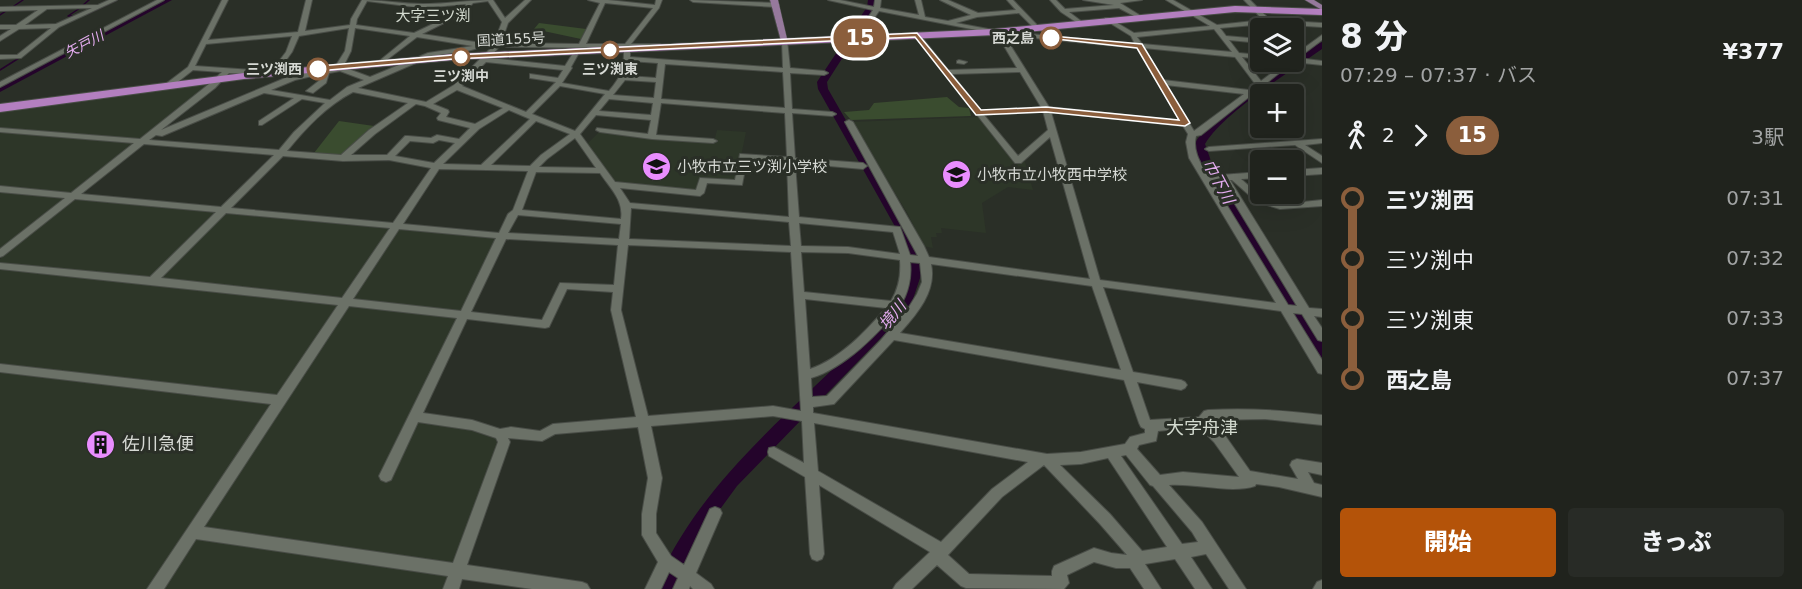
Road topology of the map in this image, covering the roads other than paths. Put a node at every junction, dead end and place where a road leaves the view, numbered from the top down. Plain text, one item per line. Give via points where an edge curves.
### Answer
1 (56, 0) edge
2 (114, 0) edge
3 (161, 0) edge
4 (225, 0) edge
5 (309, 0) edge
6 (367, 0) edge
7 (488, 0) edge
8 (528, 0) edge
9 (591, 0) edge
10 (693, 0) edge
11 (720, 0) edge
12 (831, 0) edge
13 (878, 0) edge
14 (918, 0) edge
15 (943, 0) edge
16 (1010, 0) edge
17 (1053, 0) edge
18 (1086, 0) edge
19 (1139, 0) edge
20 (1169, 0) edge
21 (1309, 0) edge
22 (604, 1) edge
23 (471, 2) junction
24 (658, 3) edge
25 (775, 3) edge
26 (1116, 3) edge
27 (1252, 5) edge
28 (103, 6) junction
29 (45, 8) junction
30 (0, 9) edge
31 (877, 9) junction
32 (1021, 11) junction
33 (1063, 11) junction
34 (1322, 11) edge
35 (1190, 12) junction
36 (976, 15) junction
37 (1138, 16) junction
38 (922, 17) junction
39 (1264, 18) edge
40 (1109, 20) junction
41 (505, 22) junction
42 (1079, 22) junction
43 (948, 23) junction
44 (1250, 23) edge
45 (1241, 24) junction
46 (1304, 24) edge
47 (1322, 25) edge
48 (57, 26) junction
49 (353, 26) junction
50 (1035, 26) junction
51 (0, 27) edge
52 (17, 27) junction
53 (1215, 27) junction
54 (1183, 29) junction
55 (995, 32) junction
56 (1250, 33) edge
57 (298, 34) junction
58 (417, 34) junction
59 (917, 35) junction
60 (1133, 35) junction
61 (1188, 37) dead end
62 (1322, 37) edge
63 (858, 38) junction
64 (1226, 38) junction
65 (0, 39) edge
66 (786, 40) junction
67 (1250, 40) edge
68 (204, 42) junction
69 (1193, 44) dead end
70 (482, 45) junction
71 (497, 45) junction
72 (1139, 46) junction
73 (579, 48) junction
74 (628, 51) junction
75 (1198, 51) junction
76 (1304, 51) edge
77 (1322, 53) edge
78 (1237, 55) junction
79 (1250, 56) edge
80 (0, 57) edge
81 (487, 58) junction
82 (418, 60) junction
83 (960, 61) dead end
84 (1304, 61) edge
85 (662, 62) junction
86 (1310, 62) junction
87 (380, 63) junction
88 (1322, 63) edge
89 (191, 68) junction
90 (340, 68) junction
91 (569, 68) junction
92 (787, 70) junction
93 (1022, 70) junction
94 (326, 71) junction
95 (967, 71) junction
96 (946, 72) junction
97 (1277, 72) edge
98 (270, 73) junction
99 (824, 73) dead end
100 (224, 75) junction
101 (533, 76) dead end
102 (623, 78) junction
103 (368, 79) junction
104 (660, 80) junction
105 (559, 82) junction
106 (1161, 82) junction
107 (1259, 84) edge
108 (1261, 84) edge
109 (0, 85) edge
110 (166, 86) junction
111 (457, 87) junction
112 (350, 89) junction
113 (266, 91) junction
114 (310, 92) dead end
115 (1249, 92) joint
116 (608, 95) junction
117 (301, 97) junction
118 (658, 101) junction
119 (330, 102) junction
120 (414, 102) junction
121 (428, 104) junction
122 (509, 107) junction
123 (0, 108) edge
124 (1046, 110) junction
125 (789, 111) junction
126 (594, 113) junction
127 (979, 113) junction
128 (832, 114) dead end
129 (532, 116) junction
130 (655, 118) junction
131 (849, 122) dead end
132 (262, 123) dead end
133 (1185, 123) junction
134 (476, 127) junction
135 (0, 130) edge
136 (600, 130) dead end
137 (1052, 132) junction
138 (576, 134) junction
139 (1192, 134) junction
140 (652, 137) junction
141 (147, 139) junction
142 (713, 141) dead end
143 (1322, 141) edge
144 (462, 142) junction
145 (1297, 143) junction
146 (1209, 149) dead end
147 (281, 153) junction
148 (389, 157) junction
149 (343, 158) junction
150 (793, 160) junction
151 (1322, 160) edge
152 (436, 166) junction
153 (863, 166) dead end
154 (483, 168) junction
155 (533, 168) junction
156 (604, 171) junction
157 (1322, 171) edge
158 (1304, 172) edge
159 (1250, 176) edge
160 (1226, 178) junction
161 (1208, 179) junction
162 (614, 185) junction
163 (0, 189) edge
164 (75, 195) junction
165 (1322, 203) edge
166 (626, 205) junction
167 (225, 209) junction
168 (517, 212) junction
169 (794, 220) junction
170 (626, 222) junction
171 (397, 226) junction
172 (504, 236) junction
173 (623, 243) junction
174 (798, 248) junction
175 (0, 254) edge
176 (905, 256) junction
177 (923, 259) junction
178 (0, 266) edge
179 (152, 281) junction
180 (1096, 283) junction
181 (617, 289) junction
182 (800, 295) junction
183 (344, 302) junction
184 (895, 305) junction
185 (1285, 308) junction
186 (1305, 311) junction
187 (1322, 313) edge
188 (466, 315) junction
189 (1321, 333) edge
190 (892, 334) junction
191 (0, 368) edge
192 (1322, 370) edge
193 (806, 375) junction
194 (1128, 375) junction
195 (1181, 385) dead end
196 (280, 400) junction
197 (807, 403) junction
198 (416, 417) junction
199 (1322, 420) edge
200 (1202, 422) junction
201 (643, 423) junction
202 (1152, 426) junction
203 (500, 434) junction
204 (1129, 449) junction
205 (774, 452) dead end
206 (1111, 452) junction
207 (1044, 460) junction
208 (1322, 470) edge
209 (811, 472) junction
210 (386, 476) dead end
211 (1249, 477) junction
212 (1155, 481) junction
213 (1316, 490) edge
214 (715, 513) dead end
215 (194, 532) junction
216 (1209, 547) junction
217 (1179, 551) junction
218 (940, 553) junction
219 (817, 554) dead end
220 (1136, 560) junction
221 (666, 561) junction
222 (458, 569) junction
223 (683, 579) edge
224 (997, 585) edge
225 (155, 589) edge
226 (451, 589) edge
227 (582, 589) edge
228 (653, 589) edge
229 (706, 589) edge
230 (901, 589) edge
231 (1153, 589) edge
232 (1204, 589) edge
233 (1238, 589) edge

1 - 29 street
2 - 28 street
3 - 109 street
4 - 68 street
5 - 57 street
6 - 23 street via 423,6
6 - 49 street
7 - 23 street
7 - 41 street
8 - 41 street
9 - 22 street
10 - 11 street
11 - 25 street
12 - 31 street
13 - 31 street
14 - 38 street
15 - 36 street
16 - 32 street
17 - 33 street
18 - 26 street
19 - 26 street
20 - 35 street
21 - 34 main road
22 - 24 street
22 - 73 street
23 - 58 street via 462,12
24 - 74 street
25 - 66 main road
26 - 33 street
26 - 37 street
27 - 34 highway, 国道155号
27 - 35 highway, 国道155号
27 - 39 street
28 - 29 street
28 - 48 street
29 - 30 street
29 - 52 street
31 - 38 street
31 - 63 street
32 - 36 street
32 - 50 street
33 - 42 street
35 - 37 highway, 国道155号
35 - 40 highway, 国道155号
35 - 53 street
36 - 43 street
37 - 40 highway, 国道155号
38 - 43 street
40 - 42 highway, 国道155号
40 - 55 highway, 国道155号
40 - 60 street
41 - 71 street
42 - 50 highway, 国道155号
43 - 55 street
44 - 45 street
45 - 53 street
45 - 56 street
46 - 47 street
48 - 52 street
48 - 80 street via 19,57
49 - 57 street
49 - 58 street
49 - 90 street
50 - 55 highway, 国道155号
51 - 52 street
52 - 65 street
53 - 54 street
53 - 64 street
54 - 60 street
54 - 61 street
55 - 59 highway, 国道155号
55 - 72 street
55 - 93 street
57 - 68 street
57 - 98 street via 289,52
58 - 70 street
58 - 87 street
59 - 63 highway, 国道155号
59 - 96 street
60 - 72 street
62 - 76 street
63 - 66 highway, 国道155号
64 - 67 street
64 - 78 street
66 - 74 highway, 国道155号
66 - 92 street
68 - 89 street
69 - 75 street
70 - 71 street
70 - 82 street
71 - 73 street
71 - 81 street
72 - 75 street
72 - 106 street
73 - 74 highway, 国道155号
73 - 81 highway, 国道155号
73 - 91 street
74 - 85 street
74 - 102 street
75 - 78 street
77 - 86 street
78 - 79 street
78 - 107 street
81 - 82 highway, 国道155号
81 - 91 street
81 - 111 street
82 - 87 highway, 国道155号
82 - 103 street
83 - 95 street
84 - 86 street
85 - 92 street
85 - 104 street
86 - 88 street
87 - 90 highway, 国道155号
89 - 100 street
89 - 110 street
90 - 94 street
90 - 98 highway, 国道155号
90 - 103 street
91 - 105 street
92 - 99 street
92 - 125 street
93 - 95 street
93 - 124 street
94 - 113 street via 293,78
94 - 114 street via 323,81
95 - 96 street
96 - 127 street
97 - 108 street
98 - 100 highway, 国道155号
100 - 110 highway, 国道155号
100 - 141 street
101 - 105 street
102 - 104 street
102 - 116 street
103 - 112 street
104 - 118 street
105 - 116 street
105 - 129 street
106 - 115 street
106 - 133 street
110 - 123 highway, 国道155号
111 - 121 street
111 - 122 street
112 - 119 street
112 - 120 street
113 - 117 street
113 - 141 street
115 - 139 street
116 - 118 street
116 - 126 street
117 - 119 street
117 - 132 street
118 - 125 street
118 - 130 street
119 - 147 street via 299,129
120 - 121 street
120 - 149 street
121 - 134 street via 445,112 441,118
122 - 129 street
122 - 134 street
124 - 127 street
124 - 133 street
124 - 137 street
125 - 128 street
125 - 150 street
126 - 130 street
126 - 138 street
127 - 137 street via 1018,161
129 - 138 street
129 - 154 street
130 - 140 street
131 - 177 street
133 - 139 street
134 - 144 street
135 - 141 street
136 - 140 street
137 - 180 street
138 - 155 street
138 - 156 street
139 - 161 street via 1193,158
140 - 142 street
141 - 147 street
141 - 164 street
143 - 145 street
144 - 148 street via 437,137 433,141 408,138
144 - 152 street
145 - 146 street
145 - 151 street
147 - 149 street
147 - 167 street
148 - 149 street
148 - 152 street
150 - 153 street
150 - 162 street via 743,156 738,183 703,180 700,193
150 - 169 street
152 - 154 street
152 - 171 street
154 - 155 street
155 - 156 street
155 - 168 street
156 - 162 street
157 - 158 street
159 - 160 street
160 - 161 street
160 - 165 street via 1260,200 1283,207
160 - 186 street
161 - 185 street
162 - 166 street
163 - 164 street
164 - 167 street
164 - 175 street
166 - 169 street
166 - 170 street
167 - 171 street
167 - 179 street
168 - 170 street
168 - 172 street
169 - 174 street
169 - 176 street via 897,230
170 - 173 street
171 - 172 street
171 - 183 street
172 - 173 street
172 - 188 street
173 - 174 street
173 - 181 street
174 - 176 street
174 - 182 street
176 - 177 street
176 - 184 street via 903,290
177 - 180 street
177 - 190 street via 927,281 922,298
178 - 179 street
179 - 183 street
180 - 185 street
180 - 194 street
181 - 188 street via 564,285 545,324
181 - 201 street via 616,320
182 - 184 street
182 - 193 street
183 - 188 street
183 - 196 street
184 - 193 street via 834,364 816,375
185 - 186 street
185 - 192 street
186 - 187 street
186 - 189 street
188 - 198 street
190 - 194 street
190 - 197 street via 830,401
191 - 196 street
193 - 197 street
194 - 195 street
194 - 202 street via 1145,423
196 - 215 street
197 - 201 street via 782,412
197 - 207 street
197 - 209 street
198 - 203 street via 472,425
198 - 210 street
199 - 200 street via 1232,413 1208,415
200 - 202 street
200 - 211 street via 1220,438
201 - 203 street via 553,429 542,436
201 - 221 street via 655,478 648,531
202 - 204 street via 1151,437 1135,441
203 - 222 street via 504,442
204 - 206 street
204 - 212 street
205 - 209 street
206 - 207 street
206 - 217 street
207 - 218 street via 997,493
207 - 220 street via 1105,519
208 - 213 street via 1297,465
209 - 218 street
209 - 219 street
211 - 212 street via 1250,482 1240,483 1183,478
211 - 213 street
212 - 216 street via 1197,527
214 - 223 street
215 - 222 street
215 - 225 street
216 - 217 street
216 - 233 street
217 - 220 street
217 - 232 street
218 - 224 street via 966,581
218 - 230 street
220 - 224 street via 1110,561 1094,555 1059,571 1061,583
220 - 231 street
221 - 223 street
221 - 228 street
222 - 226 street
222 - 227 street
223 - 229 street

